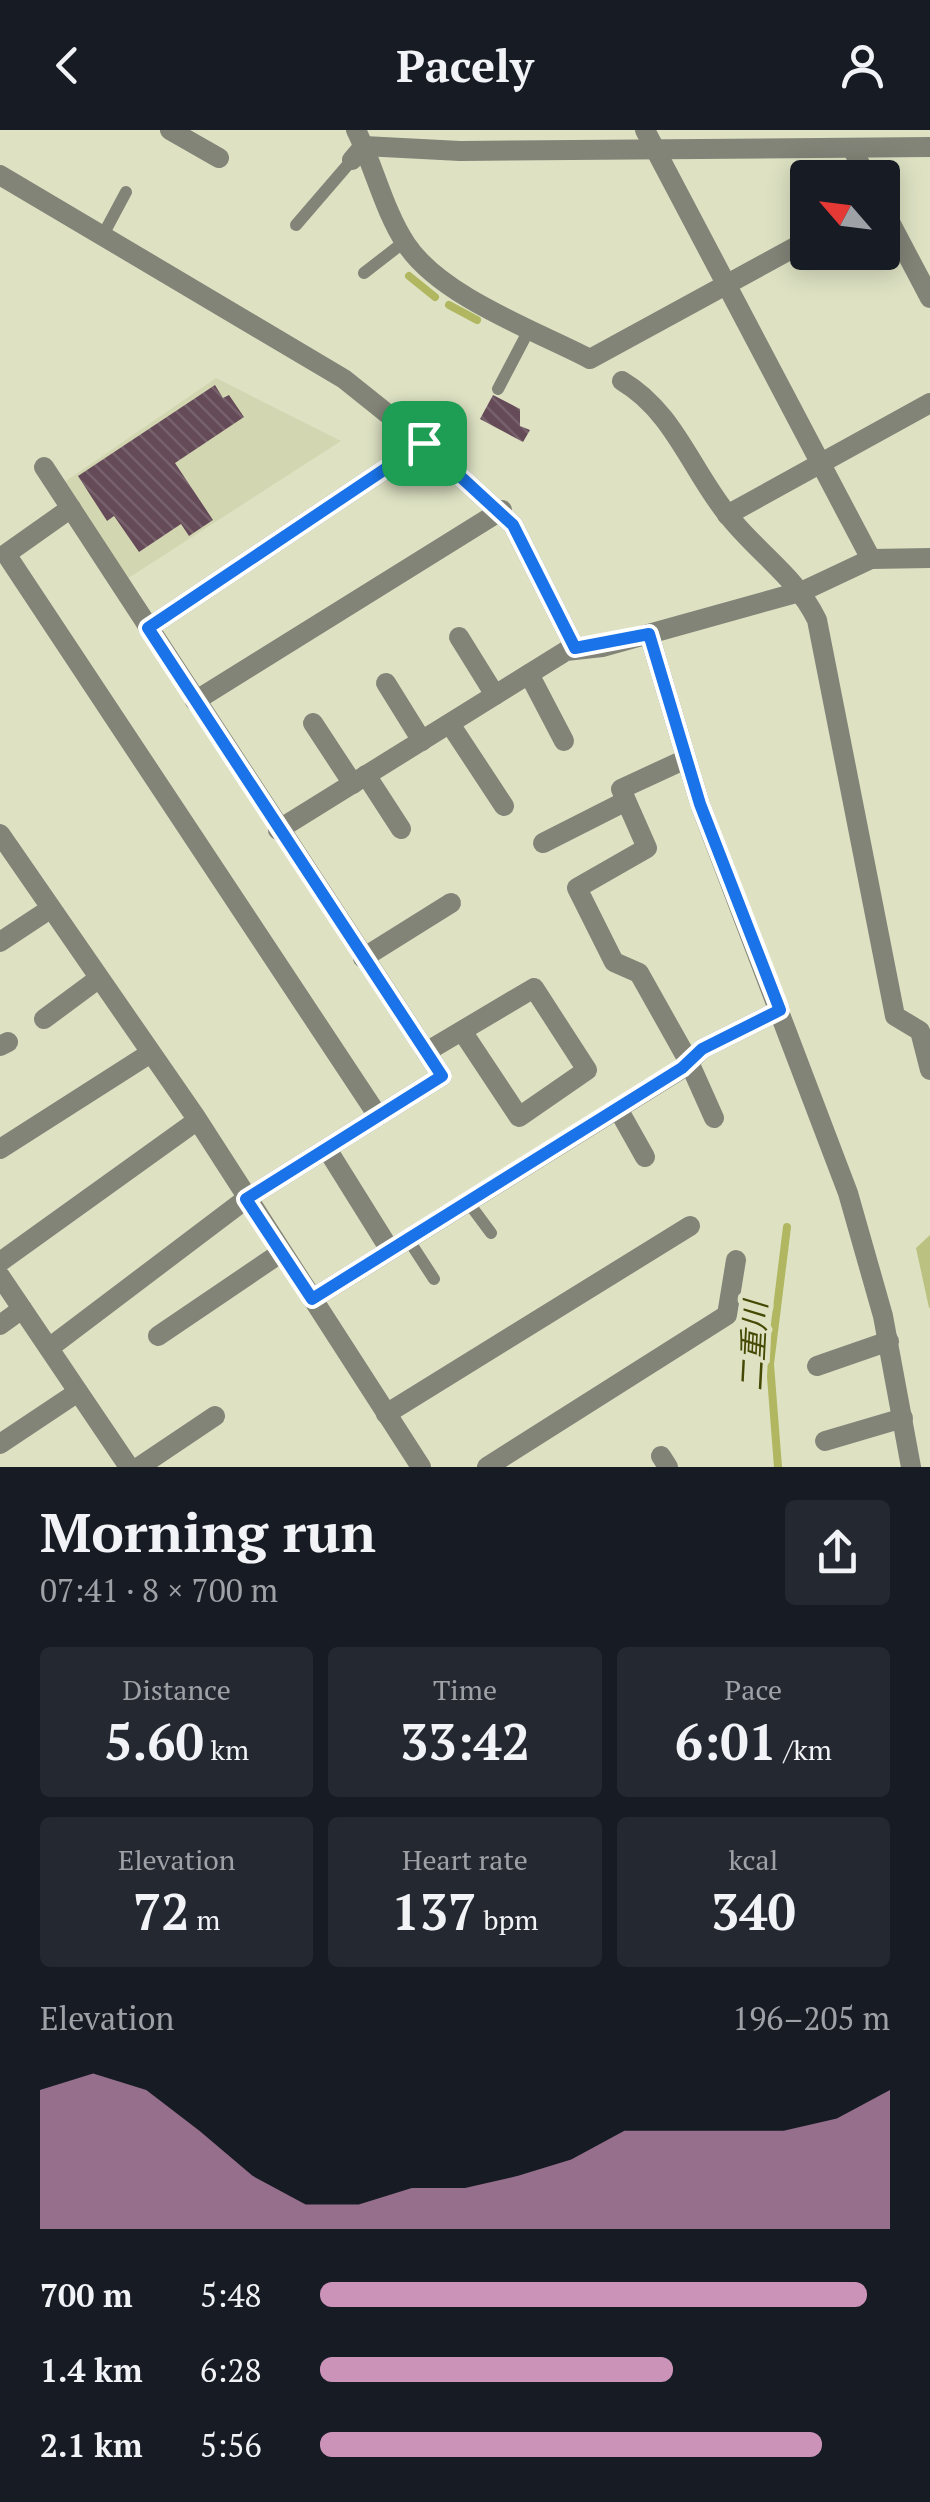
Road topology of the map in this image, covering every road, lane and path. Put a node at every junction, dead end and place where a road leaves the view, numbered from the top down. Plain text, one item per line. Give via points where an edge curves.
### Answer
1 (170, 130) edge
2 (645, 130) edge
3 (358, 146) edge
4 (930, 147) edge
5 (852, 148) junction
6 (654, 151) junction
7 (218, 158) dead end
8 (858, 160) edge
9 (0, 176) edge
10 (126, 192) dead end
11 (296, 226) dead end
12 (103, 235) junction
13 (900, 241) edge
14 (397, 247) junction
15 (790, 250) edge
16 (364, 272) dead end
17 (725, 285) junction
18 (930, 298) edge
19 (528, 332) junction
20 (622, 381) dead end
21 (498, 389) dead end
22 (930, 403) edge
23 (424, 443) junction
24 (820, 464) junction
25 (44, 467) dead end
26 (71, 508) junction
27 (502, 510) junction
28 (727, 516) junction
29 (930, 558) edge
30 (871, 559) junction
31 (803, 591) junction
32 (148, 628) junction
33 (649, 634) junction
34 (459, 637) dead end
35 (575, 648) junction
36 (529, 674) junction
37 (386, 683) dead end
38 (495, 695) junction
39 (195, 700) junction
40 (313, 724) dead end
41 (450, 724) junction
42 (422, 741) junction
43 (564, 741) dead end
44 (686, 759) junction
45 (360, 780) junction
46 (626, 802) junction
47 (504, 806) dead end
48 (401, 829) dead end
49 (278, 830) junction
50 (2, 839) edge
51 (543, 843) dead end
52 (451, 903) dead end
53 (50, 910) junction
54 (0, 942) edge
55 (364, 958) junction
56 (98, 979) junction
57 (780, 1010) junction
58 (44, 1019) dead end
59 (925, 1029) edge
60 (462, 1031) junction
61 (426, 1052) junction
62 (148, 1054) junction
63 (689, 1062) junction
64 (930, 1070) edge
65 (618, 1108) junction
66 (378, 1116) junction
67 (714, 1118) dead end
68 (195, 1122) junction
69 (0, 1149) edge
70 (327, 1149) junction
71 (646, 1158) dead end
72 (246, 1199) junction
73 (468, 1202) junction
74 (690, 1226) dead end
75 (491, 1234) dead end
76 (399, 1245) junction
77 (280, 1254) junction
78 (736, 1260) dead end
79 (0, 1262) edge
80 (0, 1276) edge
81 (434, 1279) dead end
82 (312, 1299) junction
83 (22, 1309) junction
84 (0, 1325) edge
85 (158, 1336) dead end
86 (888, 1341) junction
87 (48, 1348) junction
88 (817, 1366) dead end
89 (78, 1392) junction
90 (386, 1414) junction
91 (214, 1416) dead end
92 (902, 1418) junction
93 (825, 1441) dead end
94 (0, 1444) edge
95 (128, 1467) edge
96 (140, 1467) edge
97 (420, 1467) edge
98 (487, 1467) edge
99 (912, 1467) edge

1 - 7 street
2 - 6 street
3 - 6 street
3 - 11 lane
3 - 14 street
4 - 5 street
5 - 6 street
5 - 8 street
6 - 17 street
9 - 12 street
10 - 12 lane
12 - 23 street via 344,379
13 - 18 street
14 - 16 lane
14 - 19 street
15 - 17 street
17 - 19 street via 590,359
17 - 24 street
19 - 21 lane
20 - 28 street via 660,410
22 - 24 street
23 - 27 street
23 - 32 street
24 - 28 street
24 - 30 street
25 - 26 street
26 - 32 street
26 - 66 street via 6,554
27 - 35 street
27 - 39 street
28 - 31 street
29 - 30 street
30 - 31 street
31 - 33 street
31 - 59 street via 817,620 895,1016
32 - 39 street
33 - 35 street
33 - 44 street
34 - 38 street
35 - 36 street
36 - 38 street
36 - 43 street
37 - 42 street
38 - 41 street
39 - 49 street
40 - 45 street
41 - 42 street
41 - 47 street
42 - 45 street
44 - 46 street via 621,790
44 - 57 street
45 - 48 street
45 - 49 street
46 - 51 street
46 - 63 street via 648,848 577,888 614,962 639,973
49 - 55 street
50 - 53 street
52 - 55 street
53 - 54 street
53 - 56 street
55 - 61 street
56 - 58 street
56 - 62 street
57 - 63 street
57 - 86 street via 848,1193
59 - 64 street
60 - 60 street via 534,988 587,1070 518,1117
60 - 61 street
61 - 66 street via 442,1076
62 - 68 street
62 - 69 street
63 - 65 street
63 - 67 street
65 - 71 street
65 - 73 street
66 - 70 street
68 - 72 street
68 - 79 street
70 - 72 street
70 - 76 street
72 - 77 street
72 - 87 street
73 - 75 lane
73 - 76 street
74 - 90 street
76 - 81 lane
76 - 82 street
77 - 82 street
77 - 85 street
78 - 98 street via 728,1315
80 - 83 street
82 - 90 street
83 - 84 street
83 - 87 street
86 - 88 street
86 - 92 street
87 - 89 street
89 - 94 street
89 - 95 street
90 - 97 street
91 - 96 street
92 - 93 street
92 - 99 street

